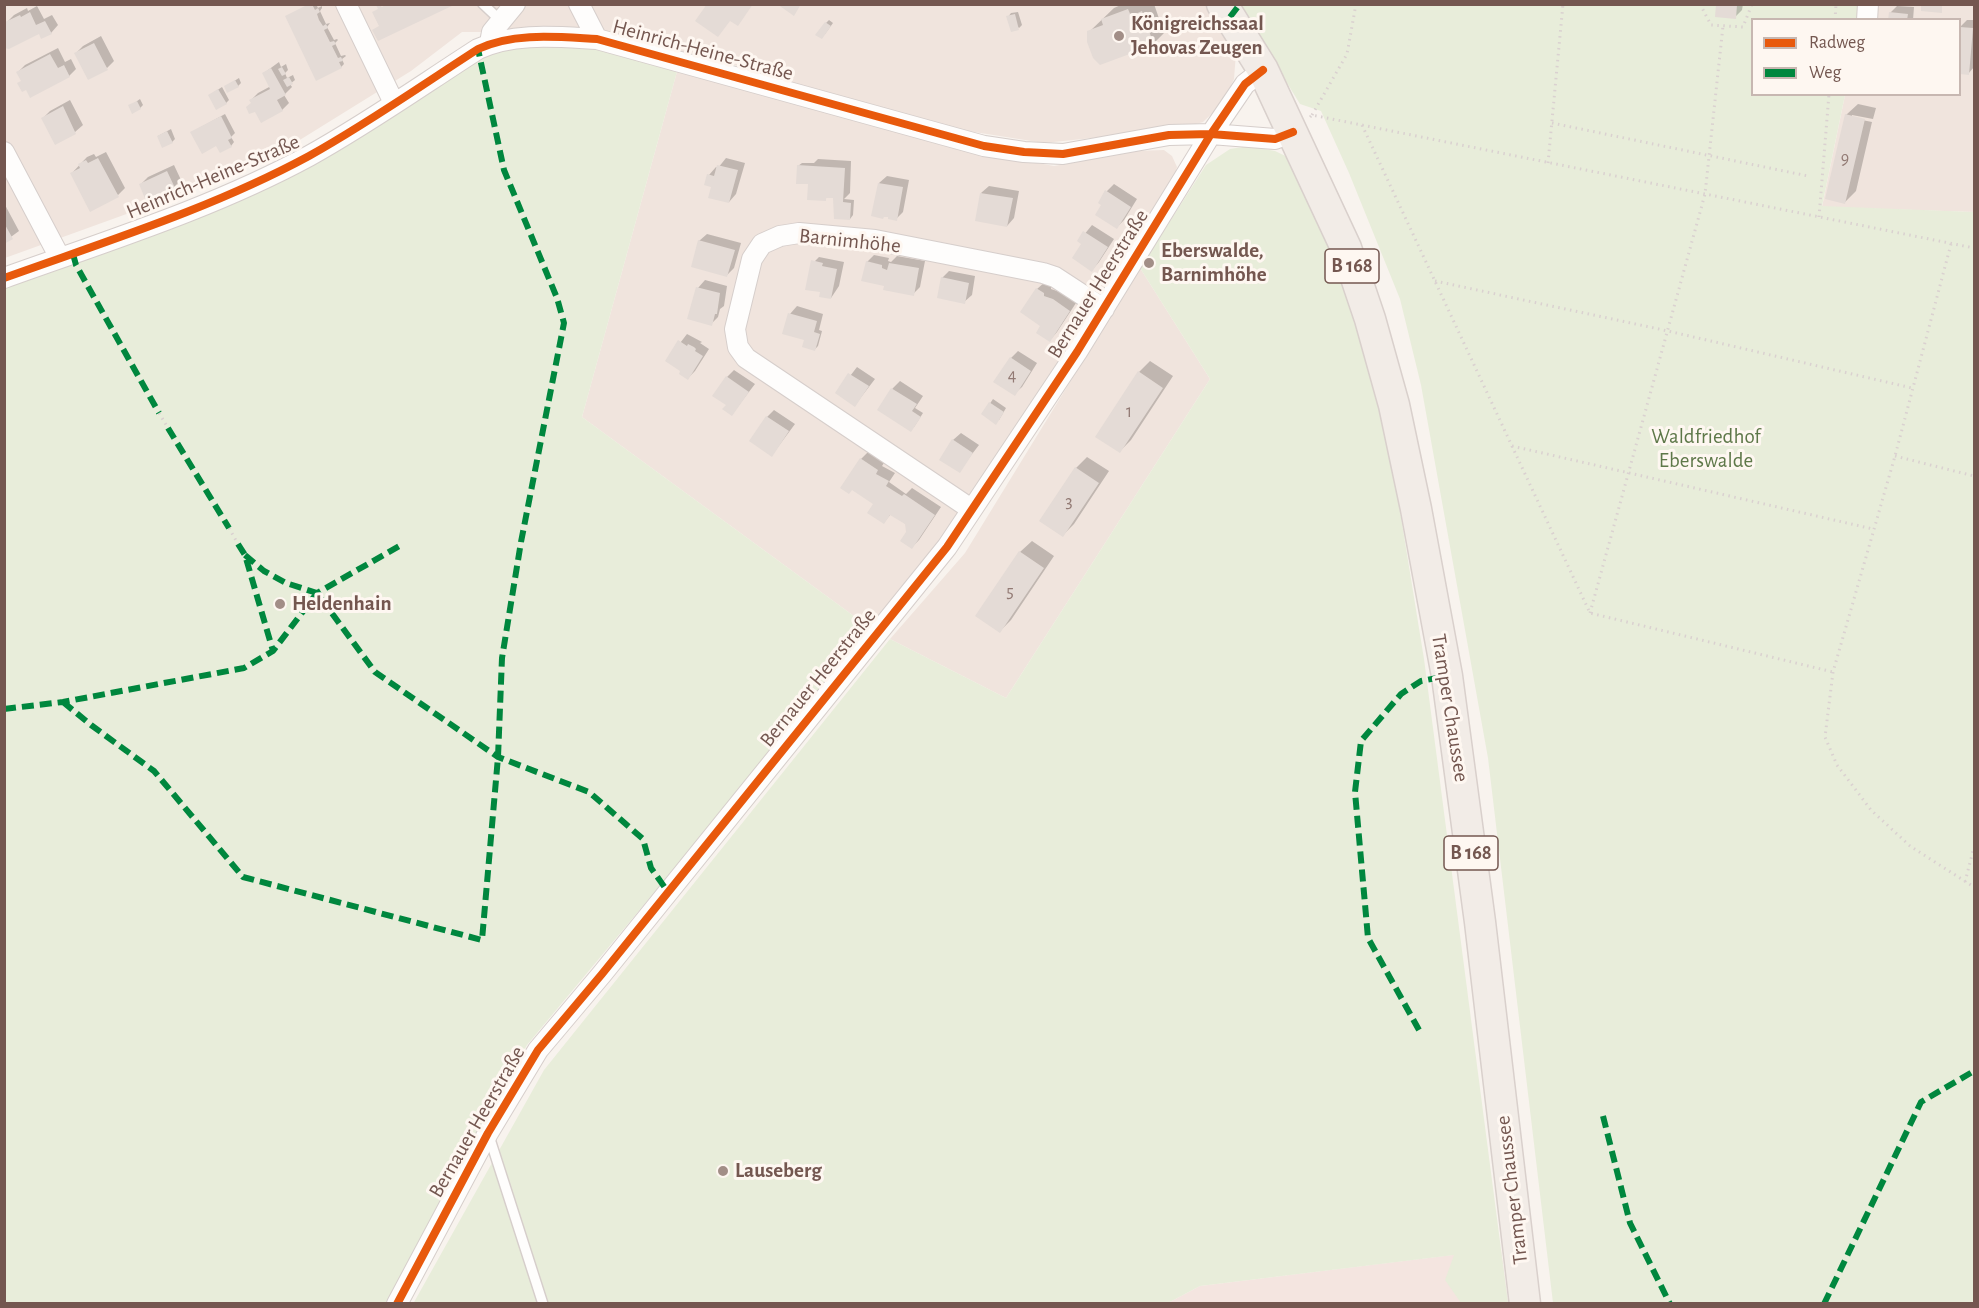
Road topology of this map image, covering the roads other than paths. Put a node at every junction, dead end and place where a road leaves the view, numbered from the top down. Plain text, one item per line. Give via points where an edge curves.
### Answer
1 (346, 4) edge
2 (483, 4) edge
3 (515, 4) edge
4 (579, 4) edge
5 (1222, 4) edge
6 (501, 21) junction
7 (597, 39) junction
8 (490, 43) junction
9 (1263, 70) junction
10 (394, 103) junction
11 (1303, 124) junction
12 (1211, 134) junction
13 (4, 152) edge
14 (60, 258) junction
15 (4, 278) edge
16 (1104, 309) junction
17 (971, 510) junction
18 (488, 1134) junction
19 (397, 1304) edge
20 (543, 1304) edge
21 (1525, 1304) edge

1 - 10 street
2 - 6 lane
3 - 6 street
4 - 7 street
5 - 9 main road, B 168
6 - 8 street via 492,32
7 - 8 street, Heinrich-Heine-Straße via 541,36
7 - 12 street, Heinrich-Heine-Straße via 972,143 1014,151 1063,154 1169,135
8 - 10 street, Heinrich-Heine-Straße
9 - 11 main road, B 168
9 - 12 street, Bernauer Heerstraße via 1245,84
10 - 14 street, Heinrich-Heine-Straße via 308,156 238,190
11 - 12 street, Heinrich-Heine-Straße via 1275,139
11 - 21 main road, Tramper Chaussee / B 168 via 1370,319 1394,405 1416,509 1449,688
12 - 16 street, Bernauer Heerstraße
13 - 14 street
14 - 15 street, Heinrich-Heine-Straße
16 - 17 street, Bernauer Heerstraße
16 - 17 street, Barnimhöhe via 1043,273 875,240 799,233 780,236 762,244 757,251 735,329 738,347 746,358
17 - 18 street, Bernauer Heerstraße via 947,547 538,1050
18 - 19 street, Bernauer Heerstraße
18 - 20 lane

